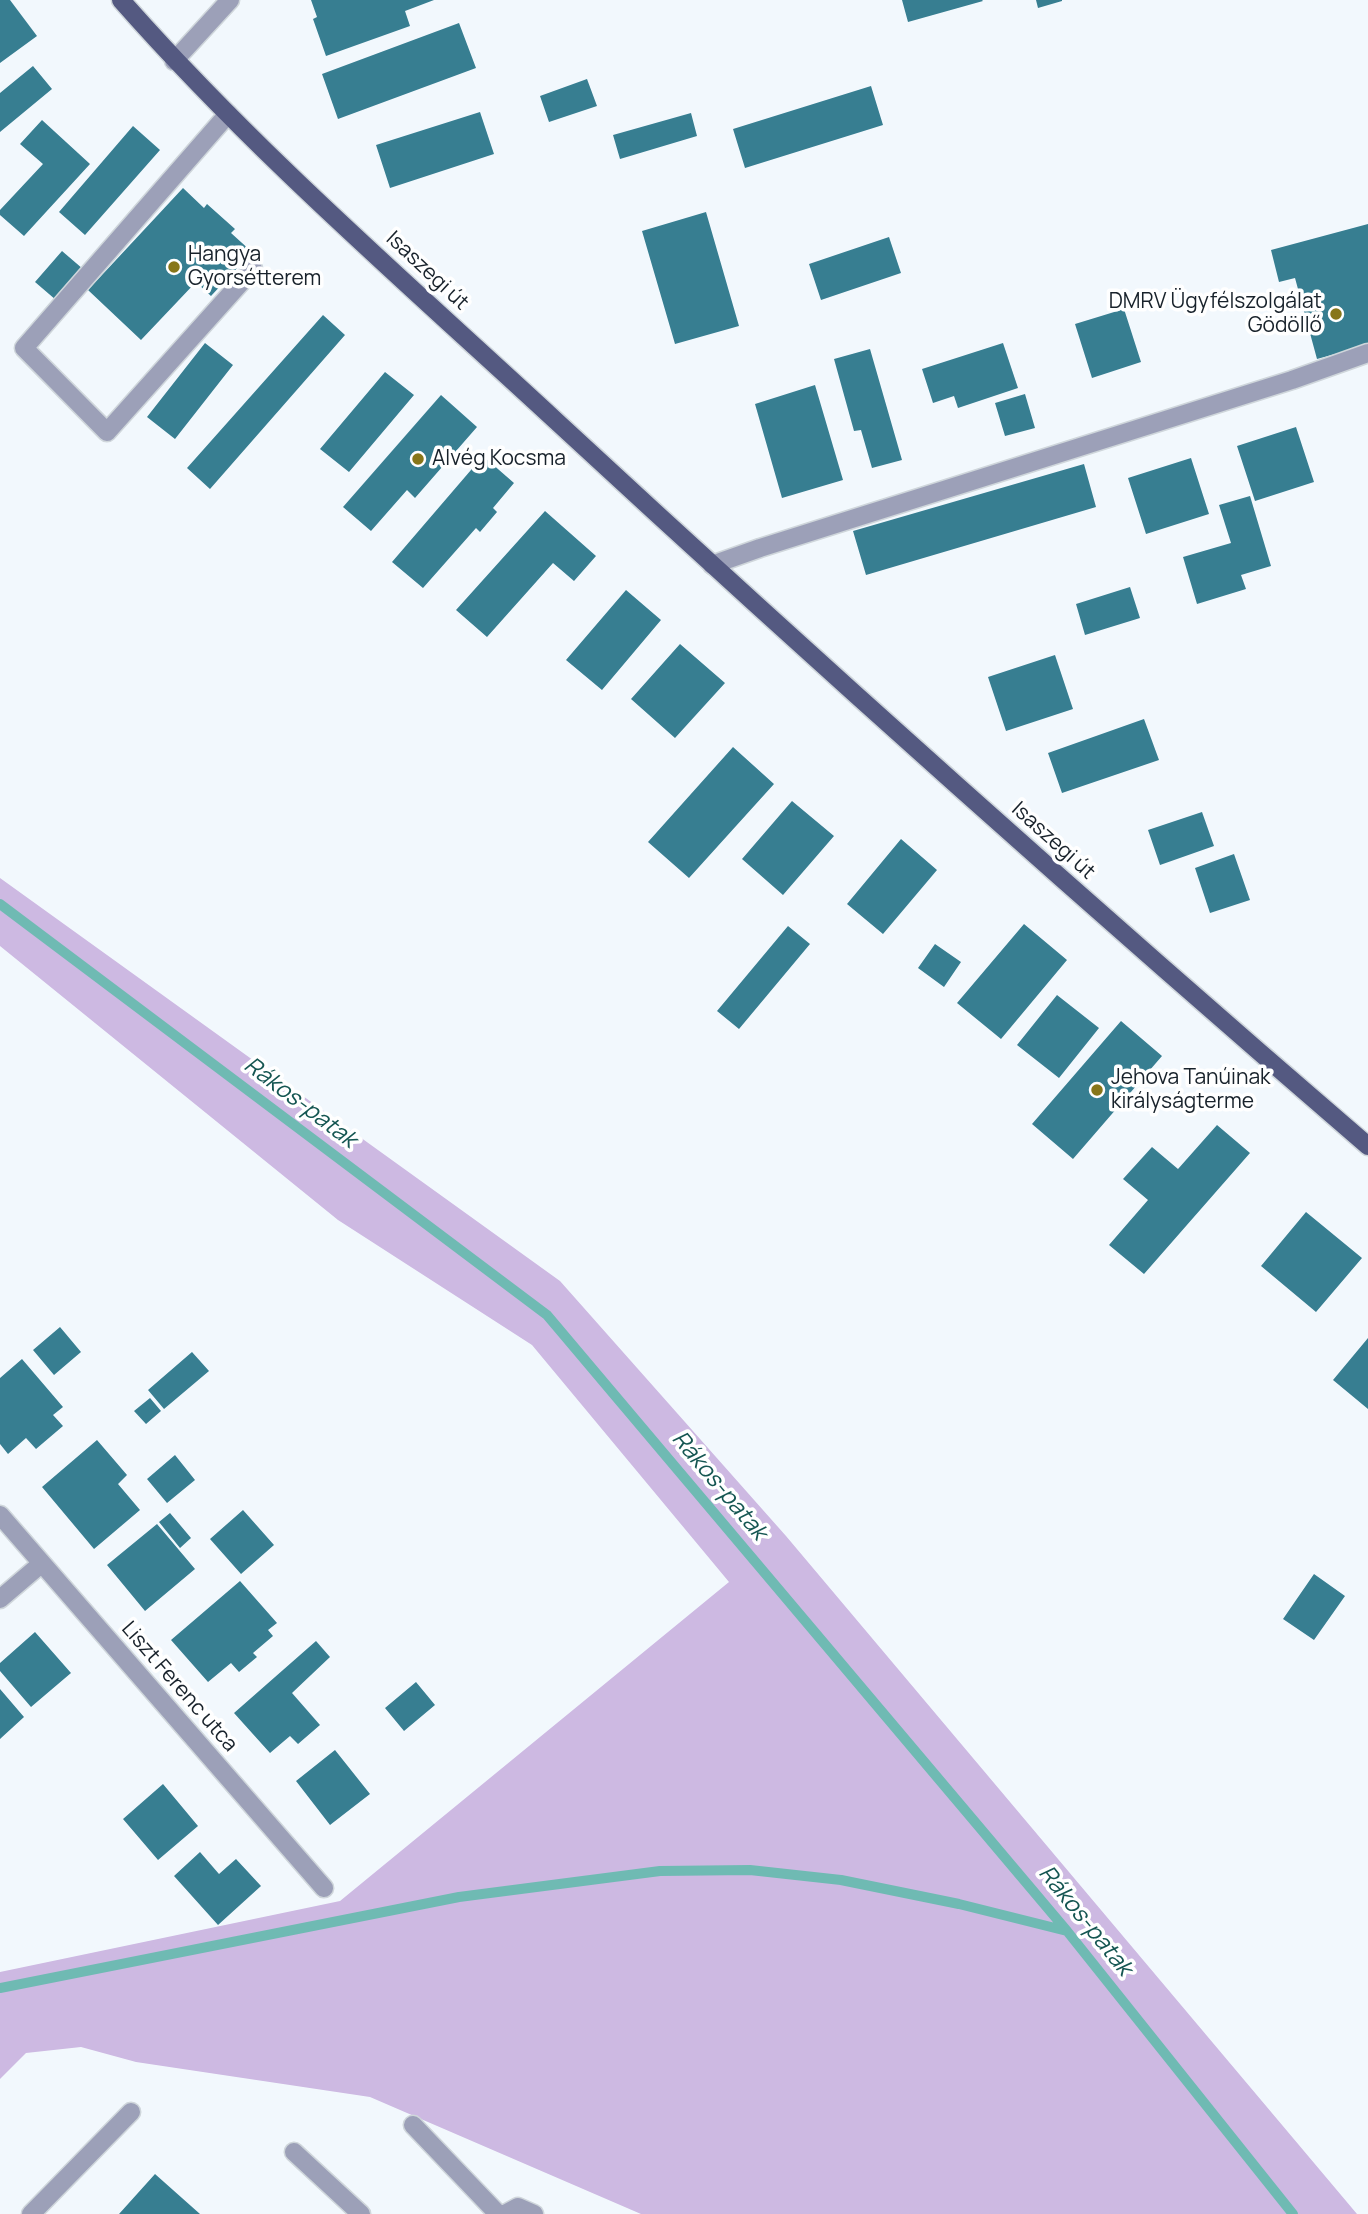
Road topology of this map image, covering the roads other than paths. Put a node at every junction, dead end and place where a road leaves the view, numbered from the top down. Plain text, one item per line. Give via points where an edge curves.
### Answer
1 (121, 0) edge
2 (230, 0) edge
3 (174, 61) junction
4 (228, 114) junction
5 (253, 269) dead end
6 (1368, 353) edge
7 (712, 565) junction
8 (1368, 1146) edge
9 (0, 1515) edge
10 (41, 1563) junction
11 (0, 1599) edge
12 (324, 1888) dead end
13 (131, 2112) dead end
14 (413, 2125) dead end
15 (294, 2152) dead end
16 (32, 2214) edge
17 (361, 2214) edge
18 (498, 2214) edge
19 (505, 2214) edge
20 (534, 2214) edge

1 - 3 main road, Isaszegi út
2 - 3 street
3 - 4 main road, Isaszegi út
4 - 5 street via 24,348 107,432
4 - 7 main road, Isaszegi út
6 - 7 street
7 - 8 main road, Isaszegi út
9 - 10 street, Liszt Ferenc utca
10 - 11 street
10 - 12 street, Liszt Ferenc utca
13 - 16 street
14 - 18 street
15 - 17 street
19 - 20 street via 517,2207

